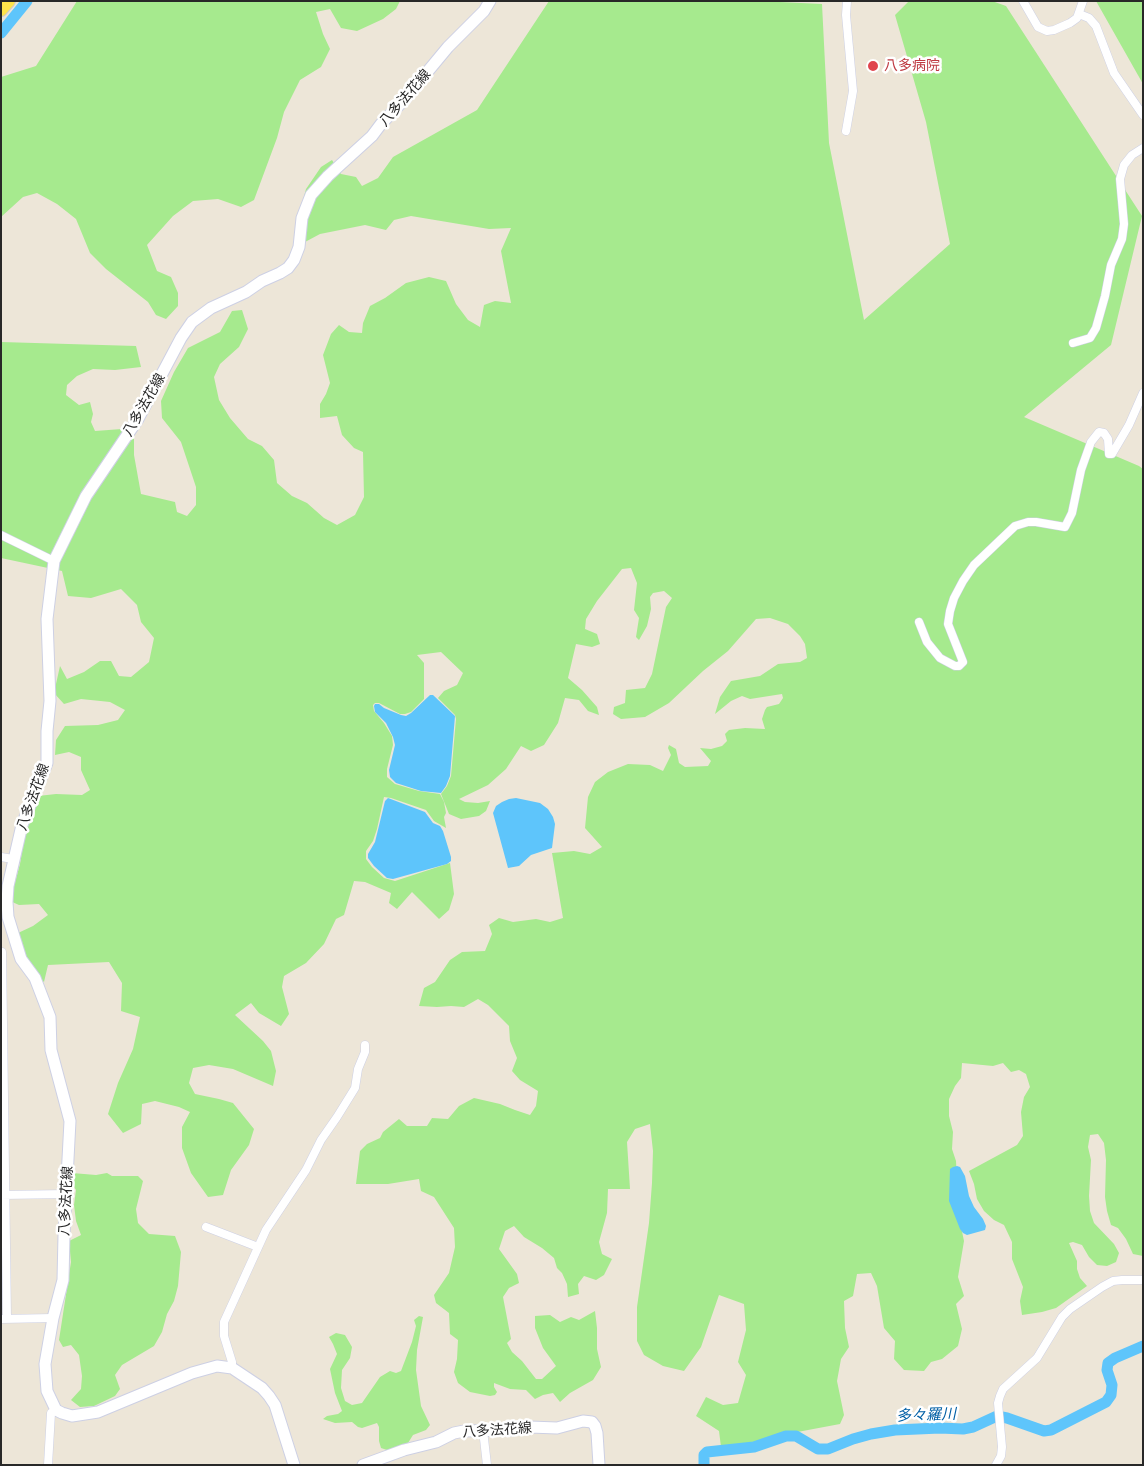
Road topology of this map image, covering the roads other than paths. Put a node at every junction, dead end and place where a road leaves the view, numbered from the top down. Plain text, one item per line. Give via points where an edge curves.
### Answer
1 (9, 1) edge
2 (490, 1) edge
3 (847, 1) edge
4 (1023, 1) edge
5 (1083, 1) edge
6 (1, 10) edge
7 (1079, 14) junction
8 (1143, 115) edge
9 (846, 131) dead end
10 (1143, 148) edge
11 (1072, 342) dead end
12 (1143, 394) edge
13 (1, 536) edge
14 (54, 560) junction
15 (919, 622) dead end
16 (1, 857) edge
17 (13, 859) junction
18 (2, 952) edge
19 (19, 952) junction
20 (365, 1046) dead end
21 (67, 1194) junction
22 (3, 1195) edge
23 (206, 1227) dead end
24 (258, 1247) junction
25 (1143, 1280) edge
26 (54, 1318) junction
27 (4, 1319) edge
28 (232, 1368) junction
29 (56, 1410) junction
30 (483, 1430) junction
31 (599, 1464) edge
32 (48, 1465) edge
33 (294, 1465) edge
34 (364, 1465) edge
35 (487, 1465) edge
36 (604, 1465) edge
37 (996, 1465) edge

1 - 6 main road
2 - 14 main road, 八多法花線 via 372,136 311,195 302,218 294,260 288,268 211,308 192,322 138,419 86,496
3 - 9 street via 853,91
4 - 7 street via 1038,27 1047,31 1070,23
5 - 7 street
7 - 8 street via 1096,26 1114,73
10 - 11 street via 1124,165 1120,179 1122,239 1111,266 1096,328 1090,338
12 - 15 street via 1112,454 1109,454 1104,432 1099,432 1091,442 1066,527 1036,522 1014,526 974,565 963,581 954,598 948,624 962,662 959,666 940,658 926,642
13 - 14 street
14 - 17 main road, 八多法花線 via 47,620 50,701 47,764 22,825
16 - 17 street
17 - 19 main road, 八多法花線 via 7,902 8,917
18 - 19 street
18 - 22 street
19 - 21 main road, 八多法花線 via 35,978 50,1017 51,1050 70,1122
20 - 24 street via 355,1088
21 - 22 street
21 - 26 main road, 八多法花線 via 63,1280
22 - 27 street
23 - 24 street
24 - 28 street via 224,1322
25 - 37 street via 1114,1281 1070,1309 1037,1358 1003,1389 998,1403 1002,1448
26 - 27 street
26 - 29 main road, 八多法花線 via 45,1379
28 - 29 main road via 217,1366 192,1373 98,1412 72,1416
28 - 33 main road via 262,1388 275,1405
29 - 32 street via 51,1413
30 - 31 main road, 八多法花線 via 556,1428 592,1422 597,1433
30 - 34 main road, 八多法花線 via 454,1433
30 - 35 street
31 - 36 street

